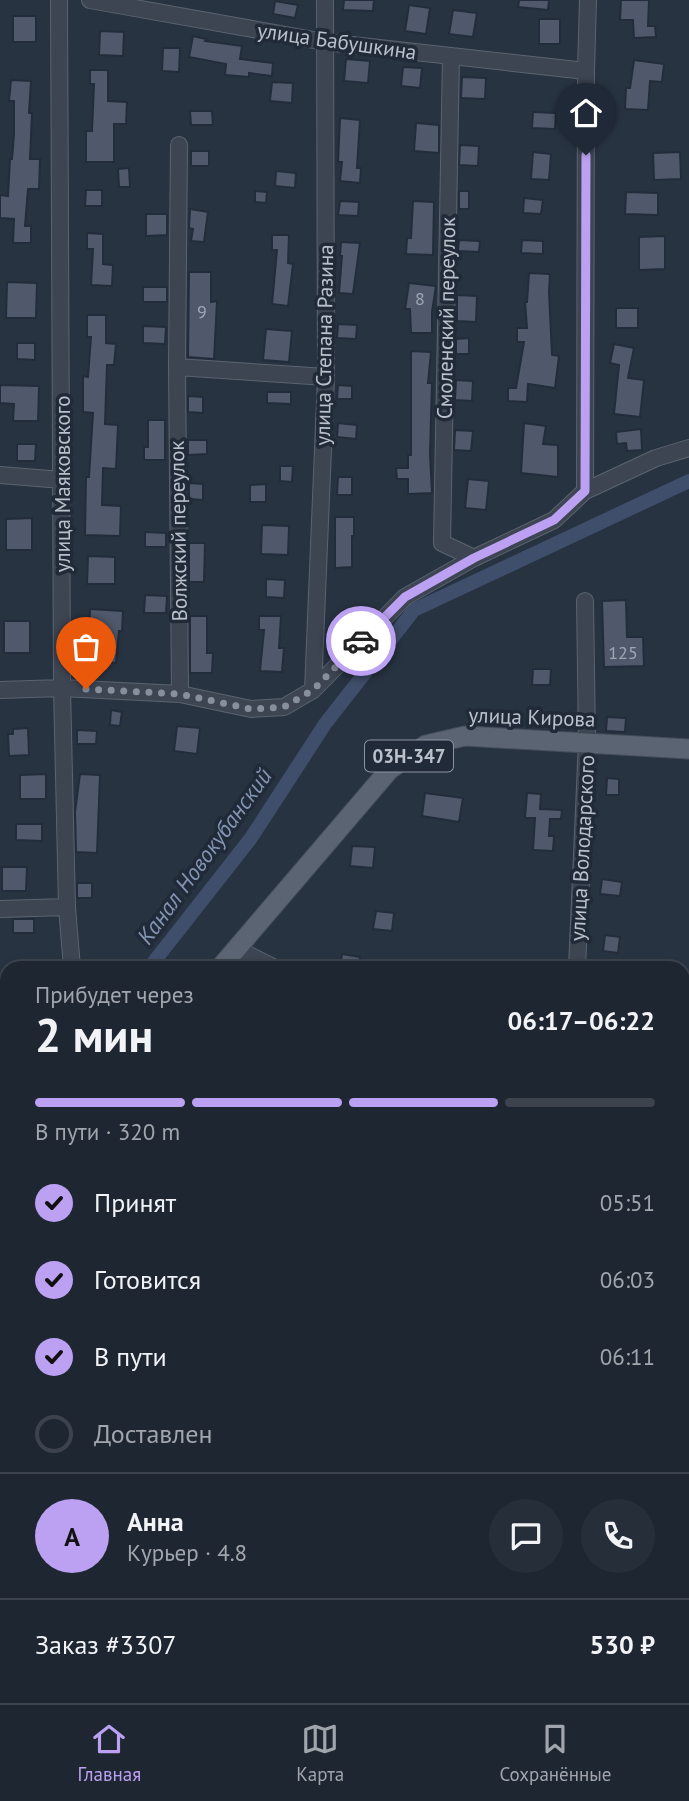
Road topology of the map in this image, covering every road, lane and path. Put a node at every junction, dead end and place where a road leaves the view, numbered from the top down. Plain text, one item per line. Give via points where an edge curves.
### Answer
1 (59, 0) edge
2 (90, 0) edge
3 (325, 0) edge
4 (588, 0) edge
5 (325, 41) junction
6 (451, 56) junction
7 (586, 71) junction
8 (179, 145) dead end
9 (177, 368) junction
10 (326, 377) junction
11 (689, 448) edge
12 (0, 475) edge
13 (62, 480) junction
14 (585, 491) junction
15 (474, 558) junction
16 (584, 601) dead end
17 (62, 688) junction
18 (0, 690) edge
19 (313, 690) junction
20 (180, 694) junction
21 (587, 741) junction
22 (689, 749) edge
23 (67, 907) junction
24 (0, 909) edge
25 (235, 948) junction
26 (71, 961) edge
27 (225, 961) edge
28 (261, 961) edge
29 (577, 961) edge

1 - 13 street, улица Маяковского
2 - 5 street, улица Бабушкина
3 - 5 street, улица Степана Разина
4 - 7 street
5 - 6 street, улица Бабушкина
5 - 10 street, улица Степана Разина
6 - 7 street, улица Бабушкина
6 - 15 street, Смоленский переулок via 442,543
7 - 14 street
8 - 9 street, Волжский переулок
9 - 10 street
9 - 20 street, Волжский переулок
10 - 19 street, улица Степана Разина
11 - 14 street
12 - 13 street
13 - 17 street, улица Маяковского
14 - 15 street via 554,520
15 - 19 street via 405,597
16 - 21 street, улица Володарского
17 - 18 street
17 - 20 street
17 - 23 street, улица Маяковского
19 - 20 street via 284,707 251,709
21 - 22 main road, улица Кирова / 03Н-347
21 - 25 main road, улица Кирова / 03Н-347 via 465,736 426,745 390,769
21 - 29 street, улица Володарского
23 - 24 street
23 - 26 street, улица Маяковского
25 - 27 main road, улица Кирова / 03Н-347
25 - 28 street

